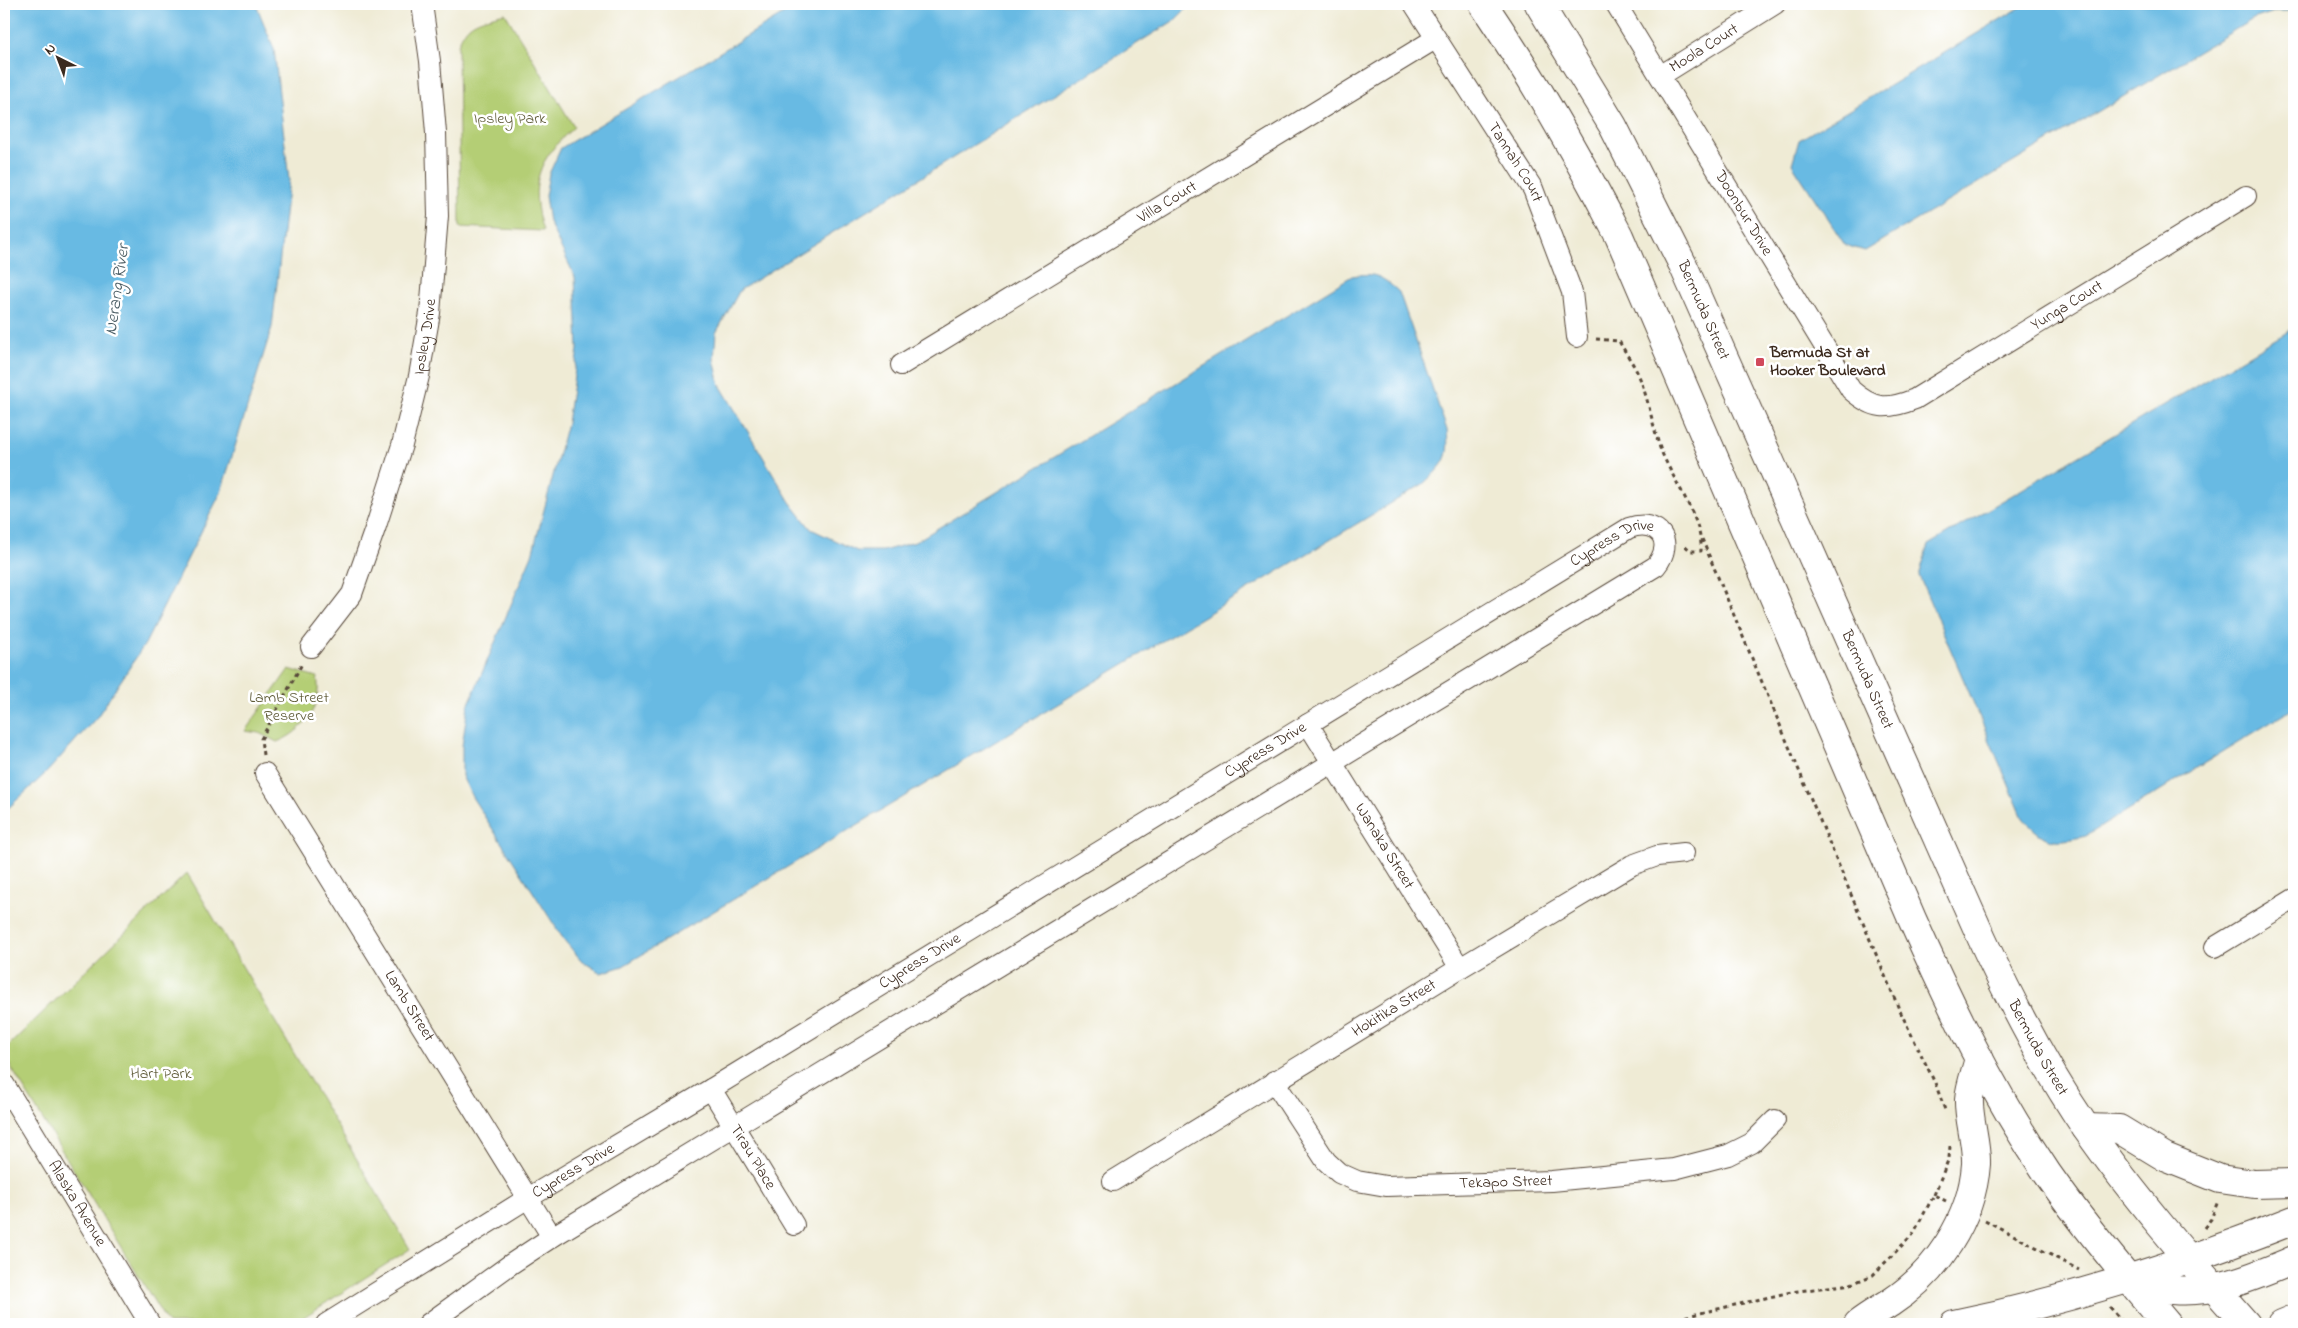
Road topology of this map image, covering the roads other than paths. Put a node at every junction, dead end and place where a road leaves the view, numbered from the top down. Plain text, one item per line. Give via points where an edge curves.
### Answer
1 (422, 4) edge
2 (1414, 4) edge
3 (1483, 4) edge
4 (1539, 4) edge
5 (1616, 4) edge
6 (1775, 4) edge
7 (1435, 39) junction
8 (1660, 76) junction
9 (2246, 196) dead end
10 (1577, 337) road end
11 (901, 366) dead end
12 (1884, 408) joint
13 (311, 647) road end
14 (1308, 724) junction
15 (1333, 763) junction
16 (265, 774) road end
17 (1684, 854) dead end
18 (2294, 899) edge
19 (2215, 947) dead end
20 (1460, 968) junction
21 (1979, 1058) junction
22 (1274, 1081) junction
23 (4, 1084) edge
24 (711, 1089) junction
25 (1775, 1120) dead end
26 (735, 1128) junction
27 (2086, 1128) junction
28 (1113, 1181) dead end
29 (2294, 1183) edge
30 (528, 1198) junction
31 (2294, 1220) edge
32 (794, 1224) dead end
33 (552, 1237) junction
34 (2190, 1259) junction
35 (2294, 1260) edge
36 (2130, 1280) junction
37 (2213, 1287) junction
38 (2294, 1319) edge
39 (150, 1324) edge
40 (326, 1324) edge
41 (428, 1324) edge
42 (1858, 1324) edge
43 (1954, 1324) edge
44 (2166, 1324) edge
45 (2246, 1324) edge
46 (2282, 1324) edge

1 - 13 street, Ipsley Drive via 436,133 438,216 430,313 402,445 352,594
2 - 7 street, Tannah Court
3 - 21 main road via 1527,70 1588,175 1618,236 1916,927 1955,1014
4 - 27 main road, Bermuda Street via 1585,77 1650,196 2006,991
5 - 8 street, Doonbur Drive
6 - 8 street, Moola Court
7 - 10 street, Tannah Court via 1533,189 1572,292
7 - 11 street, Villa Court
8 - 12 street, Doonbur Drive via 1850,390 1872,405
9 - 12 street, Yunga Court via 1915,399
14 - 15 street, Wanaka Street
14 - 15 street, Cypress Drive via 1629,528 1640,524 1661,532 1665,543 1664,556 1656,566
14 - 24 street, Cypress Drive
15 - 20 street, Wanaka Street
15 - 26 street, Cypress Drive
16 - 30 street, Lamb Street
17 - 20 street, Hokitika Street via 1657,856 1632,865
18 - 19 street
20 - 22 street, Hokitika Street
21 - 36 main road via 2047,1172 2096,1240
21 - 42 main road via 1969,1100 1976,1164 1958,1226 1930,1268 1890,1303
22 - 25 street, Tekapo Street via 1326,1161 1356,1181 1386,1186 1552,1181 1674,1169 1728,1155 1752,1142
22 - 28 street, Hokitika Street
23 - 39 street, Alaska Avenue
24 - 26 street, Tirau Place
24 - 30 street, Cypress Drive
26 - 32 street, Tirau Place
26 - 33 street, Cypress Drive
27 - 29 main road via 2119,1129 2165,1157 2220,1179 2254,1184
27 - 34 main road, Bermuda Street via 2141,1202
30 - 33 street, Lamb Street
30 - 40 street, Cypress Drive
31 - 34 main road
33 - 41 street, Cypress Drive
34 - 36 main road
34 - 37 main road, Bermuda Street
35 - 37 main road via 2241,1281
36 - 37 main road via 2172,1290
36 - 43 main road
36 - 44 main road
37 - 45 main road, Bermuda Street
38 - 46 main road

